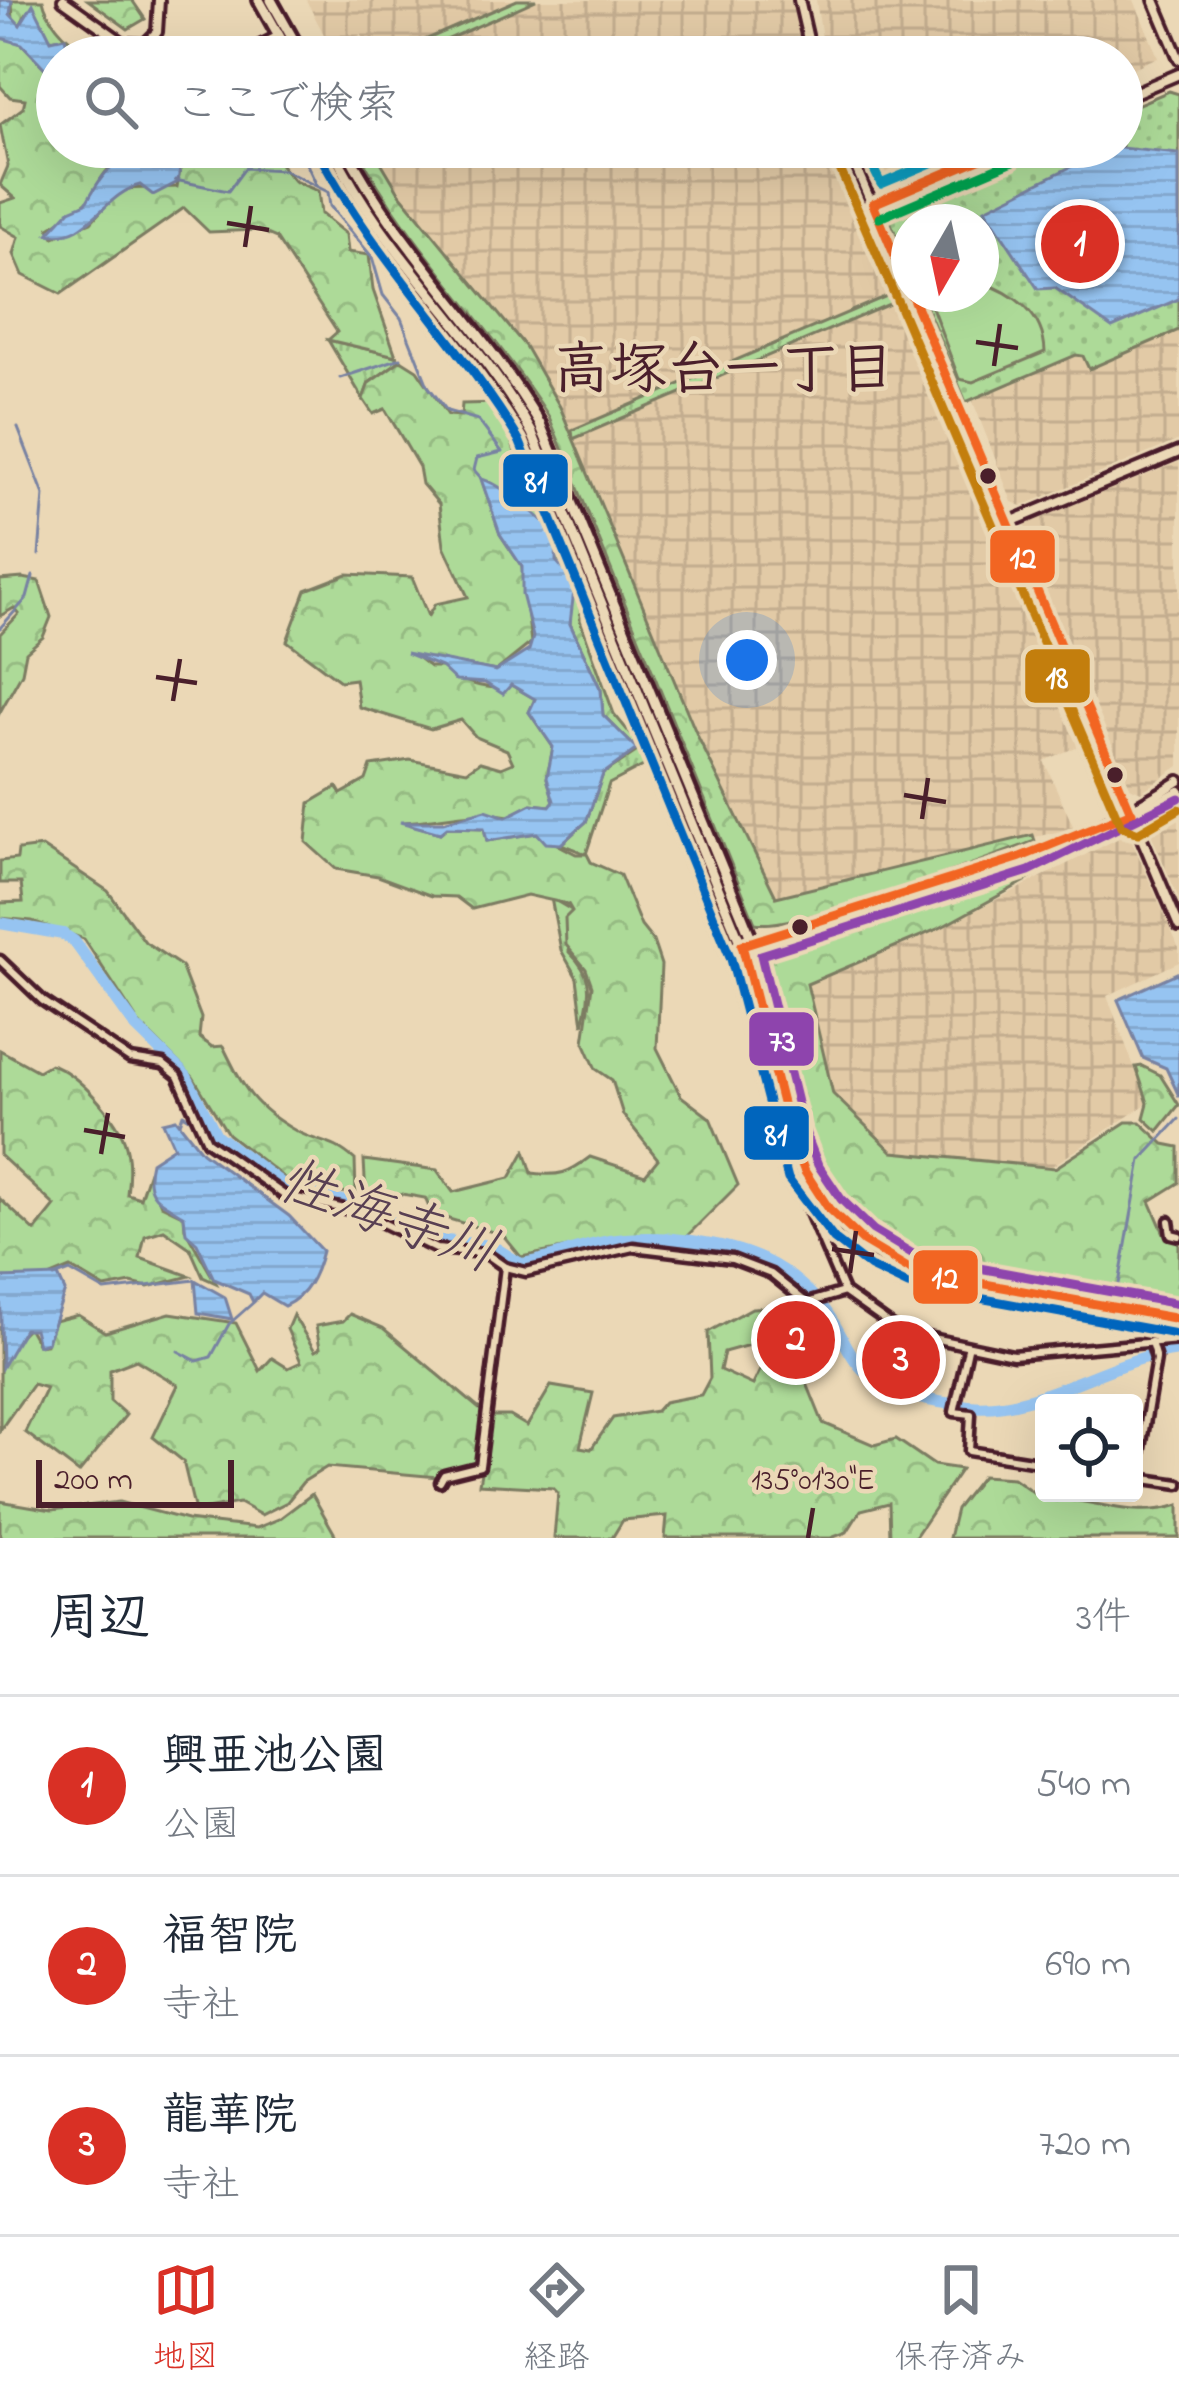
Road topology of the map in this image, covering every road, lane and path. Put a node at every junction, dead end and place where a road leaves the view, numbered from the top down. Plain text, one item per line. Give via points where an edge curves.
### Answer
1 (62, 0) edge
2 (159, 0) edge
3 (259, 0) edge
4 (271, 0) edge
5 (799, 0) edge
6 (1154, 0) edge
7 (280, 35) edge
8 (114, 36) edge
9 (153, 36) edge
10 (291, 36) edge
11 (807, 36) edge
12 (1179, 59) edge
13 (1179, 74) edge
14 (1143, 89) edge
15 (344, 168) edge
16 (358, 168) edge
17 (857, 168) edge
18 (958, 168) edge
19 (873, 204) junction
20 (891, 247) edge
21 (918, 312) edge
22 (1179, 452) edge
23 (1008, 523) junction
24 (1179, 781) edge
25 (1179, 791) edge
26 (1133, 816) junction
27 (1179, 926) edge
28 (749, 948) junction
29 (0, 960) edge
30 (1169, 1221) dead end
31 (1179, 1236) edge
32 (505, 1267) junction
33 (844, 1292) junction
34 (1179, 1307) edge
35 (1179, 1318) edge
36 (1179, 1340) edge
37 (1152, 1344) junction
38 (968, 1349) junction
39 (1143, 1433) edge
40 (1035, 1462) edge
41 (1143, 1479) edge
42 (440, 1482) dead end
43 (1179, 1484) edge

1 - 8 street
2 - 9 street
3 - 7 main road
4 - 10 main road
5 - 11 street
6 - 12 street
13 - 14 street
15 - 28 main road via 505,384 532,433
16 - 28 main road via 540,424
17 - 19 street
18 - 19 street
19 - 20 street
21 - 23 street
22 - 23 street
23 - 26 street
24 - 26 street
25 - 26 street
26 - 27 street
26 - 28 street via 1021,866
28 - 33 street via 731,954 786,1157
28 - 34 main road via 808,1155 824,1184 880,1242 957,1272
28 - 35 main road via 802,1172 844,1228 913,1271
29 - 32 street via 43,1001 130,1059 163,1064 178,1076 207,1141 250,1175 284,1195 362,1213 436,1249 485,1253
30 - 31 street
32 - 33 street via 526,1272 633,1247 749,1263 807,1303
32 - 42 street via 480,1466
33 - 38 street via 899,1330
36 - 37 street
37 - 38 street via 1044,1357
37 - 39 street
38 - 40 street via 954,1412 971,1414 969,1451
41 - 43 street

